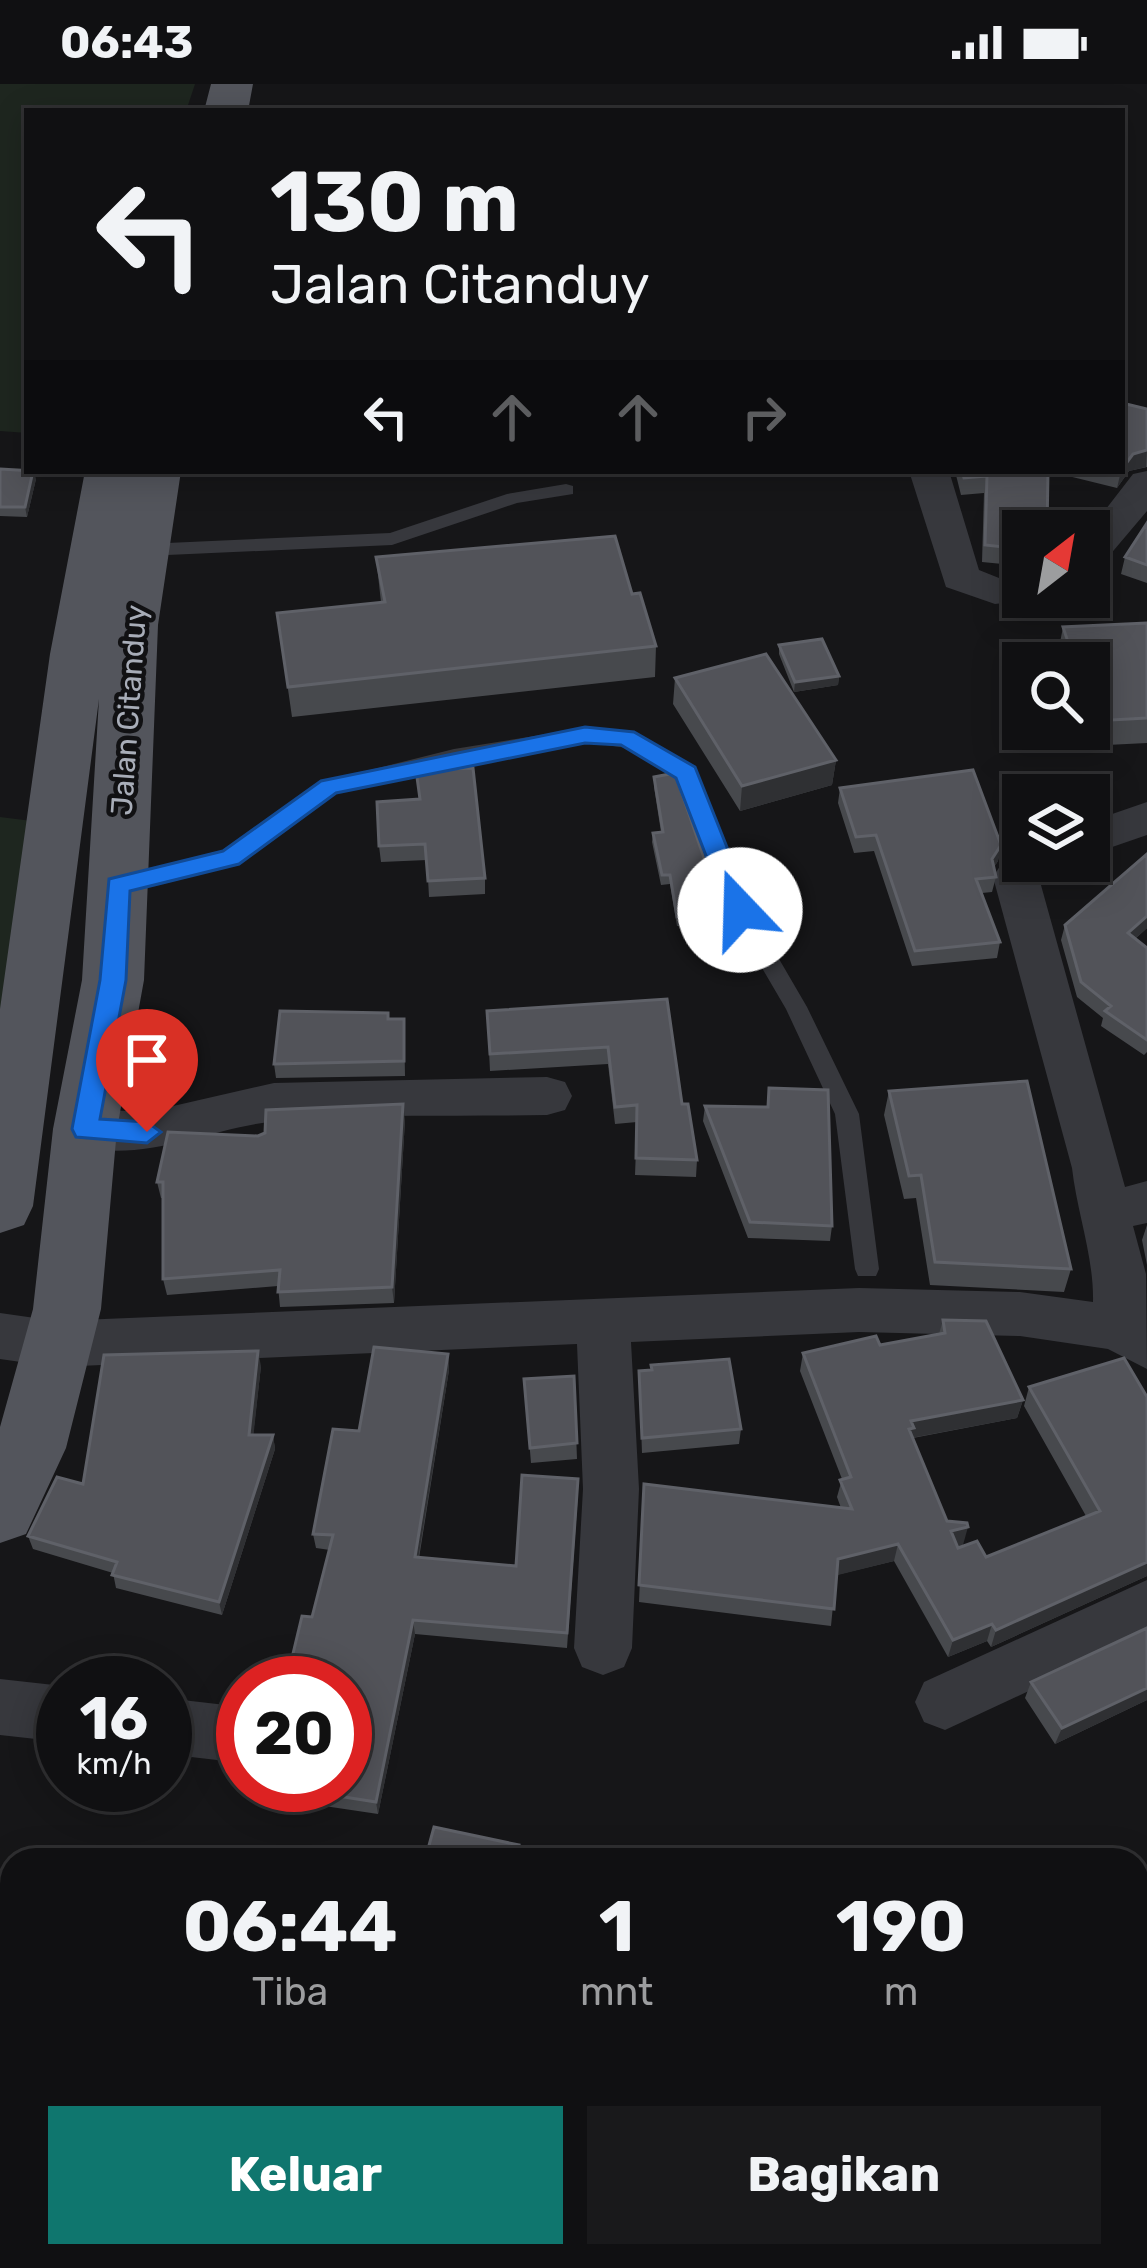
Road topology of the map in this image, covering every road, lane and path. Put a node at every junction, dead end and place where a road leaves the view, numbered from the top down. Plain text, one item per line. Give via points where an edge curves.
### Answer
1 (109, 474) edge
2 (156, 474) edge
3 (930, 474) edge
4 (1147, 483) edge
5 (566, 490) dead end
6 (1110, 534) edge
7 (145, 550) junction
8 (1002, 591) edge
9 (1147, 818) edge
10 (1110, 831) edge
11 (1017, 882) edge
12 (118, 886) junction
13 (547, 1096) dead end
14 (9, 1111) edge
15 (85, 1129) junction
16 (0, 1207) edge
17 (1125, 1208) edge
18 (867, 1269) dead end
19 (603, 1322) junction
20 (1133, 1337) edge
21 (28, 1340) edge
22 (0, 1511) edge
23 (1147, 1607) edge
24 (603, 1648) dead end
25 (945, 1702) dead end
26 (0, 1707) edge
27 (36, 1711) edge

1 - 14 main road, Jalan Citanduy
2 - 7 main road, Jalan Citanduy
3 - 8 street via 961,578
4 - 6 street
5 - 7 lane via 514,498 392,539
7 - 12 main road, Jalan Citanduy via 131,625
9 - 10 street
11 - 17 street via 1096,1168
12 - 15 main road, Jalan Citanduy via 113,980
12 - 18 lane via 231,857 329,787 585,735 641,744 686,773 740,910 847,1114
13 - 15 street via 274,1102 147,1132
14 - 16 main road, Jalan Citanduy
15 - 21 main road, Jalan Citanduy via 67,1309
17 - 20 street via 1120,1274
19 - 20 street via 860,1310 1020,1313
19 - 21 street
19 - 24 street via 610,1489
21 - 22 main road, Jalan Citanduy via 30,1448
23 - 25 street
26 - 27 street

